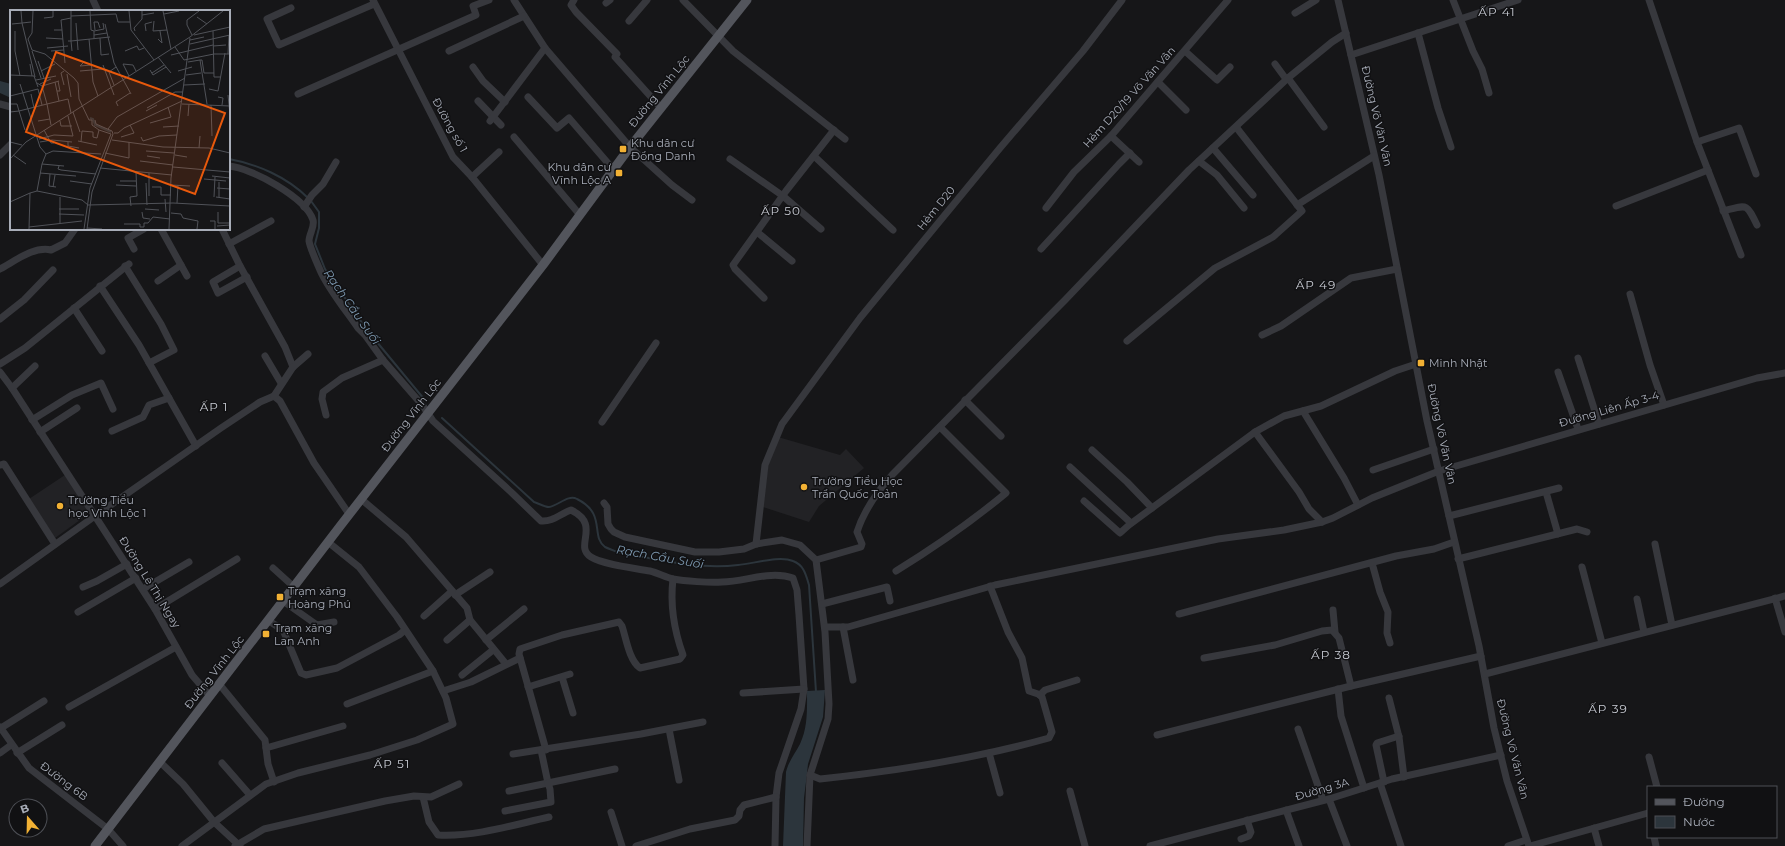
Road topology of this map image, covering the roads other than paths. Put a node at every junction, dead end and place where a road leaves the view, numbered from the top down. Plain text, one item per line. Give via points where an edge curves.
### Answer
1 (93, 0) edge
2 (489, 0) edge
3 (514, 0) edge
4 (574, 0) edge
5 (647, 0) edge
6 (683, 0) edge
7 (747, 0) edge
8 (1122, 0) edge
9 (1228, 0) edge
10 (1316, 0) edge
11 (1338, 0) edge
12 (1452, 0) edge
13 (1518, 0) edge
14 (1649, 0) edge
15 (374, 2) edge
16 (1507, 2) edge
17 (291, 8) dead end
18 (98, 10) edge
19 (1295, 13) dead end
20 (524, 16) junction
21 (629, 20) dead end
22 (1460, 20) junction
23 (1346, 33) junction
24 (1418, 33) junction
25 (719, 36) junction
26 (545, 48) junction
27 (398, 49) junction
28 (448, 51) dead end
29 (1185, 51) junction
30 (1351, 55) junction
31 (1275, 64) dead end
32 (1230, 67) dead end
33 (473, 68) dead end
34 (1287, 78) junction
35 (1158, 82) junction
36 (1489, 93) dead end
37 (298, 94) dead end
38 (528, 97) dead end
39 (478, 101) dead end
40 (505, 102) junction
41 (0, 104) edge
42 (10, 107) edge
43 (661, 108) junction
44 (1186, 110) dead end
45 (492, 119) junction
46 (501, 125) dead end
47 (1236, 127) junction
48 (1324, 127) dead end
49 (834, 130) junction
50 (1110, 136) junction
51 (514, 137) dead end
52 (845, 139) dead end
53 (1697, 142) junction
54 (10, 145) edge
55 (630, 147) junction
56 (1213, 148) junction
57 (1451, 148) dead end
58 (499, 152) dead end
59 (1130, 153) junction
60 (0, 155) edge
61 (814, 156) junction
62 (1374, 156) junction
63 (730, 159) dead end
64 (1199, 160) junction
65 (336, 162) dead end
66 (1139, 162) dead end
67 (230, 166) edge
68 (613, 169) junction
69 (1708, 170) junction
70 (1756, 174) dead end
71 (472, 177) junction
72 (1253, 195) dead end
73 (783, 196) junction
74 (692, 200) dead end
75 (306, 204) junction
76 (1297, 205) junction
77 (1616, 206) dead end
78 (1046, 208) dead end
79 (1244, 208) dead end
80 (1723, 210) junction
81 (580, 214) junction
82 (271, 222) dead end
83 (1757, 225) dead end
84 (821, 229) dead end
85 (74, 230) edge
86 (142, 230) edge
87 (162, 230) edge
88 (222, 230) edge
89 (893, 230) dead end
90 (757, 232) junction
91 (229, 244) junction
92 (1042, 249) dead end
93 (134, 250) dead end
94 (1741, 255) dead end
95 (792, 261) dead end
96 (181, 265) junction
97 (543, 265) junction
98 (240, 266) junction
99 (0, 269) edge
100 (1398, 269) junction
101 (53, 270) dead end
102 (187, 276) dead end
103 (247, 277) junction
104 (158, 281) dead end
105 (100, 286) junction
106 (1630, 294) dead end
107 (764, 298) dead end
108 (74, 308) junction
109 (0, 319) edge
110 (1262, 335) dead end
111 (1127, 341) dead end
112 (656, 343) dead end
113 (102, 351) dead end
114 (308, 354) dead end
115 (265, 356) dead end
116 (1578, 358) dead end
117 (383, 360) junction
118 (149, 363) junction
119 (0, 364) edge
120 (1416, 364) junction
121 (35, 366) dead end
122 (293, 367) junction
123 (0, 372) edge
124 (1558, 372) dead end
125 (1785, 373) edge
126 (281, 383) junction
127 (12, 388) junction
128 (274, 396) junction
129 (169, 398) junction
130 (965, 400) junction
131 (1664, 405) junction
132 (77, 408) dead end
133 (113, 409) dead end
134 (1304, 410) junction
135 (428, 414) junction
136 (326, 415) dead end
137 (32, 420) junction
138 (602, 422) dead end
139 (1599, 424) junction
140 (940, 427) junction
141 (1578, 429) junction
142 (112, 431) dead end
143 (40, 432) junction
144 (1255, 432) junction
145 (1001, 436) dead end
146 (196, 446) junction
147 (1434, 449) junction
148 (1092, 450) dead end
149 (0, 465) edge
150 (1070, 467) dead end
151 (1373, 470) dead end
152 (1439, 471) junction
153 (1559, 488) dead end
154 (1546, 492) junction
155 (361, 499) junction
156 (1084, 502) dead end
157 (604, 503) dead end
158 (1358, 505) junction
159 (1152, 508) junction
160 (350, 514) junction
161 (95, 516) junction
162 (1449, 516) junction
163 (1322, 522) junction
164 (1131, 523) junction
165 (1587, 532) dead end
166 (1558, 534) junction
167 (328, 542) junction
168 (1454, 542) junction
169 (55, 544) junction
170 (756, 544) junction
171 (1655, 544) dead end
172 (237, 559) dead end
173 (1458, 559) junction
174 (816, 560) junction
175 (189, 562) dead end
176 (1372, 563) junction
177 (127, 564) junction
178 (1582, 567) dead end
179 (273, 568) dead end
180 (896, 571) dead end
181 (490, 572) dead end
182 (136, 578) junction
183 (673, 579) junction
184 (0, 584) edge
185 (990, 586) junction
186 (83, 587) dead end
187 (294, 587) junction
188 (143, 589) junction
189 (454, 593) junction
190 (1785, 596) edge
191 (1775, 598) junction
192 (1636, 599) dead end
193 (283, 601) junction
194 (890, 601) dead end
195 (822, 604) junction
196 (156, 609) junction
197 (524, 609) dead end
198 (1333, 610) dead end
199 (78, 612) dead end
200 (1179, 614) dead end
201 (424, 616) dead end
202 (470, 620) junction
203 (269, 621) junction
204 (334, 622) dead end
205 (1672, 625) junction
206 (825, 627) junction
207 (843, 627) junction
208 (405, 630) junction
209 (1335, 632) junction
210 (1644, 632) junction
211 (1785, 632) edge
212 (447, 640) dead end
213 (486, 640) junction
214 (1390, 643) dead end
215 (1602, 643) junction
216 (176, 647) junction
217 (493, 650) junction
218 (1481, 656) junction
219 (520, 658) junction
220 (1204, 658) dead end
221 (506, 664) junction
222 (433, 671) junction
223 (570, 674) dead end
224 (1485, 674) junction
225 (462, 675) dead end
226 (562, 677) junction
227 (853, 680) dead end
228 (1077, 680) dead end
229 (220, 685) junction
230 (1351, 686) junction
231 (528, 687) junction
232 (804, 689) junction
233 (1338, 689) junction
234 (443, 691) junction
235 (742, 693) dead end
236 (1040, 695) junction
237 (210, 696) junction
238 (1389, 698) dead end
239 (44, 701) dead end
240 (347, 704) dead end
241 (69, 707) dead end
242 (573, 713) dead end
243 (704, 722) dead end
244 (62, 725) dead end
245 (343, 726) dead end
246 (1, 728) edge
247 (669, 729) junction
248 (1298, 729) dead end
249 (1157, 735) dead end
250 (1399, 736) junction
251 (11, 745) junction
252 (266, 748) junction
253 (543, 750) junction
254 (0, 753) edge
255 (17, 753) junction
256 (989, 753) junction
257 (513, 754) dead end
258 (1501, 755) junction
259 (1649, 757) dead end
260 (160, 762) junction
261 (222, 763) dead end
262 (615, 769) dead end
263 (810, 775) junction
264 (1404, 777) junction
265 (679, 780) dead end
266 (274, 782) junction
267 (1382, 782) junction
268 (548, 783) junction
269 (459, 784) dead end
270 (1657, 786) edge
271 (1364, 788) junction
272 (509, 791) dead end
273 (1070, 791) dead end
274 (1000, 793) dead end
275 (250, 795) junction
276 (423, 797) junction
277 (776, 797) junction
278 (1326, 800) junction
279 (1286, 810) junction
280 (505, 811) dead end
281 (611, 812) dead end
282 (1647, 813) edge
283 (549, 817) dead end
284 (1247, 820) junction
285 (214, 822) junction
286 (1594, 828) junction
287 (108, 829) junction
288 (1241, 839) dead end
289 (1169, 843) edge
290 (1528, 844) edge
291 (238, 845) edge
292 (1155, 845) edge
293 (95, 846) edge
294 (123, 846) edge
295 (182, 846) edge
296 (622, 846) edge
297 (636, 846) edge
298 (775, 846) edge
299 (806, 846) edge
300 (1085, 846) edge
301 (1298, 846) edge
302 (1347, 846) edge
303 (1402, 846) edge
304 (1508, 846) edge
305 (1599, 846) edge

1 - 18 street
2 - 27 street via 473,6 476,15
3 - 20 street
4 - 43 street via 571,5 576,12 617,54 615,56
5 - 21 street
6 - 25 street
7 - 25 main road, Đường Vĩnh Lộc
8 - 170 street, Hẻm D20 via 1083,51 860,318 782,424 765,465
9 - 29 street, Hẻm D20/19 Võ Văn Vân
10 - 19 street
11 - 23 street, Đường Võ Văn Vân
12 - 22 street
13 - 16 street
14 - 53 street
15 - 17 street via 279,45 268,19
15 - 27 street, Đường số 1
16 - 22 street
20 - 26 street
20 - 28 street
22 - 24 street
22 - 36 street via 1482,69
23 - 30 street, Đường Võ Văn Vân
23 - 34 street
24 - 30 street
24 - 57 street
25 - 43 main road, Đường Vĩnh Lộc
25 - 49 street via 733,51
26 - 40 street
26 - 55 street
27 - 37 street
27 - 71 street, Đường số 1 via 453,157
29 - 32 street via 1217,80
29 - 35 street, Hẻm D20/19 Võ Văn Vân
30 - 62 street, Đường Võ Văn Vân
31 - 34 street
33 - 40 street
34 - 47 street
34 - 48 street
35 - 44 street
35 - 50 street, Hẻm D20/19 Võ Văn Vân
38 - 68 street via 557,128 569,118
39 - 45 street
40 - 45 street
41 - 42 street
43 - 55 main road, Đường Vĩnh Lộc
45 - 46 street
47 - 56 street
47 - 76 street
49 - 52 street
49 - 61 street
50 - 59 street
50 - 78 street, Hẻm D20/19 Võ Văn Vân via 1074,172
51 - 81 street
53 - 69 street
53 - 70 street via 1740,128
54 - 60 street
55 - 68 main road, Đường Vĩnh Lộc
55 - 74 street
56 - 64 street
56 - 72 street
58 - 71 street
59 - 66 street
59 - 92 street
61 - 73 street
61 - 89 street
62 - 76 street
62 - 100 street, Đường Võ Văn Vân
63 - 73 street
64 - 79 street via 1216,175
64 - 130 street
65 - 75 street via 323,184
67 - 75 street via 261,176
68 - 81 main road, Đường Vĩnh Lộc
69 - 77 street
69 - 80 street
71 - 97 street, Đường số 1
73 - 84 street
73 - 90 street
75 - 117 street via 314,222 309,241 320,271
76 - 111 street via 1302,211 1283,229 1215,268
80 - 83 street via 1744,206 1749,208
80 - 94 street
81 - 97 main road, Đường Vĩnh Lộc
82 - 91 street
85 - 99 street via 65,243 51,250 43,248 34,251
86 - 93 street via 128,238
87 - 96 street
88 - 91 street
90 - 95 street
90 - 107 street via 733,265
91 - 98 street
96 - 102 street
96 - 104 street
97 - 135 main road, Đường Vĩnh Lộc
98 - 103 street
98 - 103 street via 213,282 215,289 218,293
100 - 110 street via 1350,278 1281,326
100 - 120 street, Đường Võ Văn Vân
101 - 109 street via 24,300
103 - 122 street
105 - 108 street
105 - 118 street via 130,329
105 - 118 street via 127,265 174,350
106 - 131 street
108 - 113 street
108 - 119 street via 25,348
112 - 138 street
114 - 122 street
115 - 126 street
116 - 139 street
117 - 135 street
117 - 136 street via 342,378 327,389 322,399
118 - 129 street
120 - 134 street via 1395,371 1321,406
120 - 147 street, Đường Võ Văn Vân
121 - 127 street
122 - 126 street
123 - 127 street, Đường Lê Thị Ngay
124 - 141 street
125 - 131 street, Đường Liên Ấp 3-4 via 1756,378
126 - 128 street
127 - 137 street, Đường Lê Thị Ngay
128 - 146 street via 260,402
128 - 160 street via 280,401 320,473
129 - 142 street via 149,405 143,418
129 - 146 street
130 - 140 street
130 - 145 street
131 - 139 street, Đường Liên Ấp 3-4
132 - 143 street
133 - 137 street via 101,383 72,395
134 - 144 street via 1284,416
134 - 158 street
135 - 155 main road, Đường Vĩnh Lộc
135 - 183 street via 541,521 549,522 571,510 581,515 585,522 584,547 591,558 660,573
137 - 143 street, Đường Lê Thị Ngay
139 - 141 street, Đường Liên Ấp 3-4
140 - 174 street via 870,502 857,532 862,547
140 - 180 street via 1006,492 930,550
141 - 152 street, Đường Liên Ấp 3-4
143 - 161 street, Đường Lê Thị Ngay
144 - 159 street
144 - 163 street via 1309,509
146 - 161 street
147 - 151 street
147 - 152 street, Đường Võ Văn Vân
148 - 159 street
149 - 169 street via 4,464
150 - 164 street
152 - 158 street, Đường Liên Ấp 3-4
152 - 162 street, Đường Võ Văn Vân
153 - 154 street
154 - 162 street
154 - 166 street
155 - 160 main road, Đường Vĩnh Lộc
155 - 189 street via 406,537
156 - 164 street via 1120,533
157 - 170 street via 611,529 625,537 695,552 747,550
158 - 163 street, Đường Liên Ấp 3-4
159 - 164 street
160 - 167 main road, Đường Vĩnh Lộc
161 - 169 street
161 - 177 street, Đường Lê Thị Ngay
162 - 168 street, Đường Võ Văn Vân
163 - 185 street, Đường Liên Ấp 3-4 via 1218,539
165 - 166 street via 1577,529
166 - 173 street
167 - 187 main road, Đường Vĩnh Lộc
167 - 208 street via 359,567
168 - 173 street, Đường Võ Văn Vân
168 - 176 street
169 - 184 street
170 - 174 street via 778,540 793,542 805,548
171 - 205 street
172 - 196 street
173 - 218 street, Đường Võ Văn Vân
174 - 195 street
175 - 188 street
176 - 200 street
176 - 214 street via 1388,612 1387,632
177 - 182 street, Đường Lê Thị Ngay
177 - 186 street
178 - 215 street
179 - 187 street
181 - 189 street
182 - 188 street, Đường Lê Thị Ngay
182 - 199 street
183 - 219 street via 672,601 676,636 683,655 680,659 640,668 636,666 619,622 523,647 518,652
183 - 232 street via 721,582 749,579 754,575 793,578 797,590
185 - 207 street, Đường Liên Ấp 3-4
185 - 236 street via 1008,632 1022,658 1029,691
187 - 193 main road, Đường Vĩnh Lộc
188 - 196 street, Đường Lê Thị Ngay
189 - 201 street
189 - 202 street via 467,608
190 - 191 street
191 - 205 street
191 - 211 street
192 - 210 street
193 - 203 main road, Đường Vĩnh Lộc
193 - 204 street via 317,625
194 - 195 street via 887,587
195 - 206 street
196 - 216 street, Đường Lê Thị Ngay
197 - 213 street
198 - 209 street
202 - 212 street
202 - 213 street
203 - 208 street via 283,630 301,673 306,675 337,668
203 - 229 main road, Đường Vĩnh Lộc
205 - 210 street
206 - 207 street, Đường Liên Ấp 3-4
206 - 263 street via 830,683 828,719
207 - 227 street
208 - 222 street
209 - 220 street via 1322,631 1275,645
209 - 230 street via 1339,638
210 - 215 street
213 - 217 street
215 - 224 street
216 - 237 street, Đường Lê Thị Ngay via 192,675
216 - 241 street
217 - 221 street
217 - 225 street
218 - 224 street, Đường Võ Văn Vân
218 - 230 street
219 - 221 street
219 - 231 street
221 - 234 street via 471,682
222 - 234 street
222 - 240 street
223 - 226 street
224 - 258 street, Đường Võ Văn Vân
226 - 231 street
226 - 242 street
228 - 236 street via 1045,690
229 - 237 main road, Đường Vĩnh Lộc
229 - 252 street via 265,740
230 - 233 street
231 - 253 street
232 - 235 street
232 - 277 street via 801,709 779,773
233 - 249 street
233 - 271 street via 1341,716
234 - 266 street via 453,724 370,755 298,773
236 - 256 street via 1052,732 1049,738
237 - 260 main road, Đường Vĩnh Lộc
238 - 250 street
239 - 246 street
243 - 247 street
244 - 255 street
245 - 252 street
246 - 251 street, Đường 6B
247 - 253 street
247 - 265 street
248 - 278 street
250 - 264 street
250 - 267 street via 1376,745
251 - 254 street
251 - 255 street, Đường 6B
252 - 266 street
253 - 257 street
253 - 268 street
255 - 287 street, Đường 6B via 29,768
256 - 263 street via 920,766 820,779
256 - 274 street
258 - 264 street, Đường 3A
258 - 290 street, Đường Võ Văn Vân
259 - 270 street
260 - 285 street via 183,784
260 - 287 main road, Đường Vĩnh Lộc
261 - 275 street
262 - 268 street
263 - 299 street
264 - 267 street, Đường 3A
266 - 275 street via 266,784
267 - 271 street, Đường 3A
267 - 303 street
268 - 272 street
268 - 280 street via 551,802
269 - 276 street via 431,797
271 - 278 street, Đường 3A
273 - 300 street
275 - 285 street
276 - 283 street via 429,822 438,835 453,836
276 - 291 street via 385,801 278,825 264,829
277 - 297 street via 744,805 735,820 690,829
277 - 298 street
278 - 279 street, Đường 3A
278 - 302 street
279 - 284 street, Đường 3A
279 - 301 street
281 - 296 street
282 - 286 street
284 - 288 street via 1251,832 1249,836
284 - 289 street, Đường 3A
285 - 291 street
285 - 295 street
286 - 290 street
286 - 305 street
287 - 293 main road, Đường Vĩnh Lộc
287 - 294 street, Đường 6B
289 - 292 street, Đường 3A
290 - 304 street

